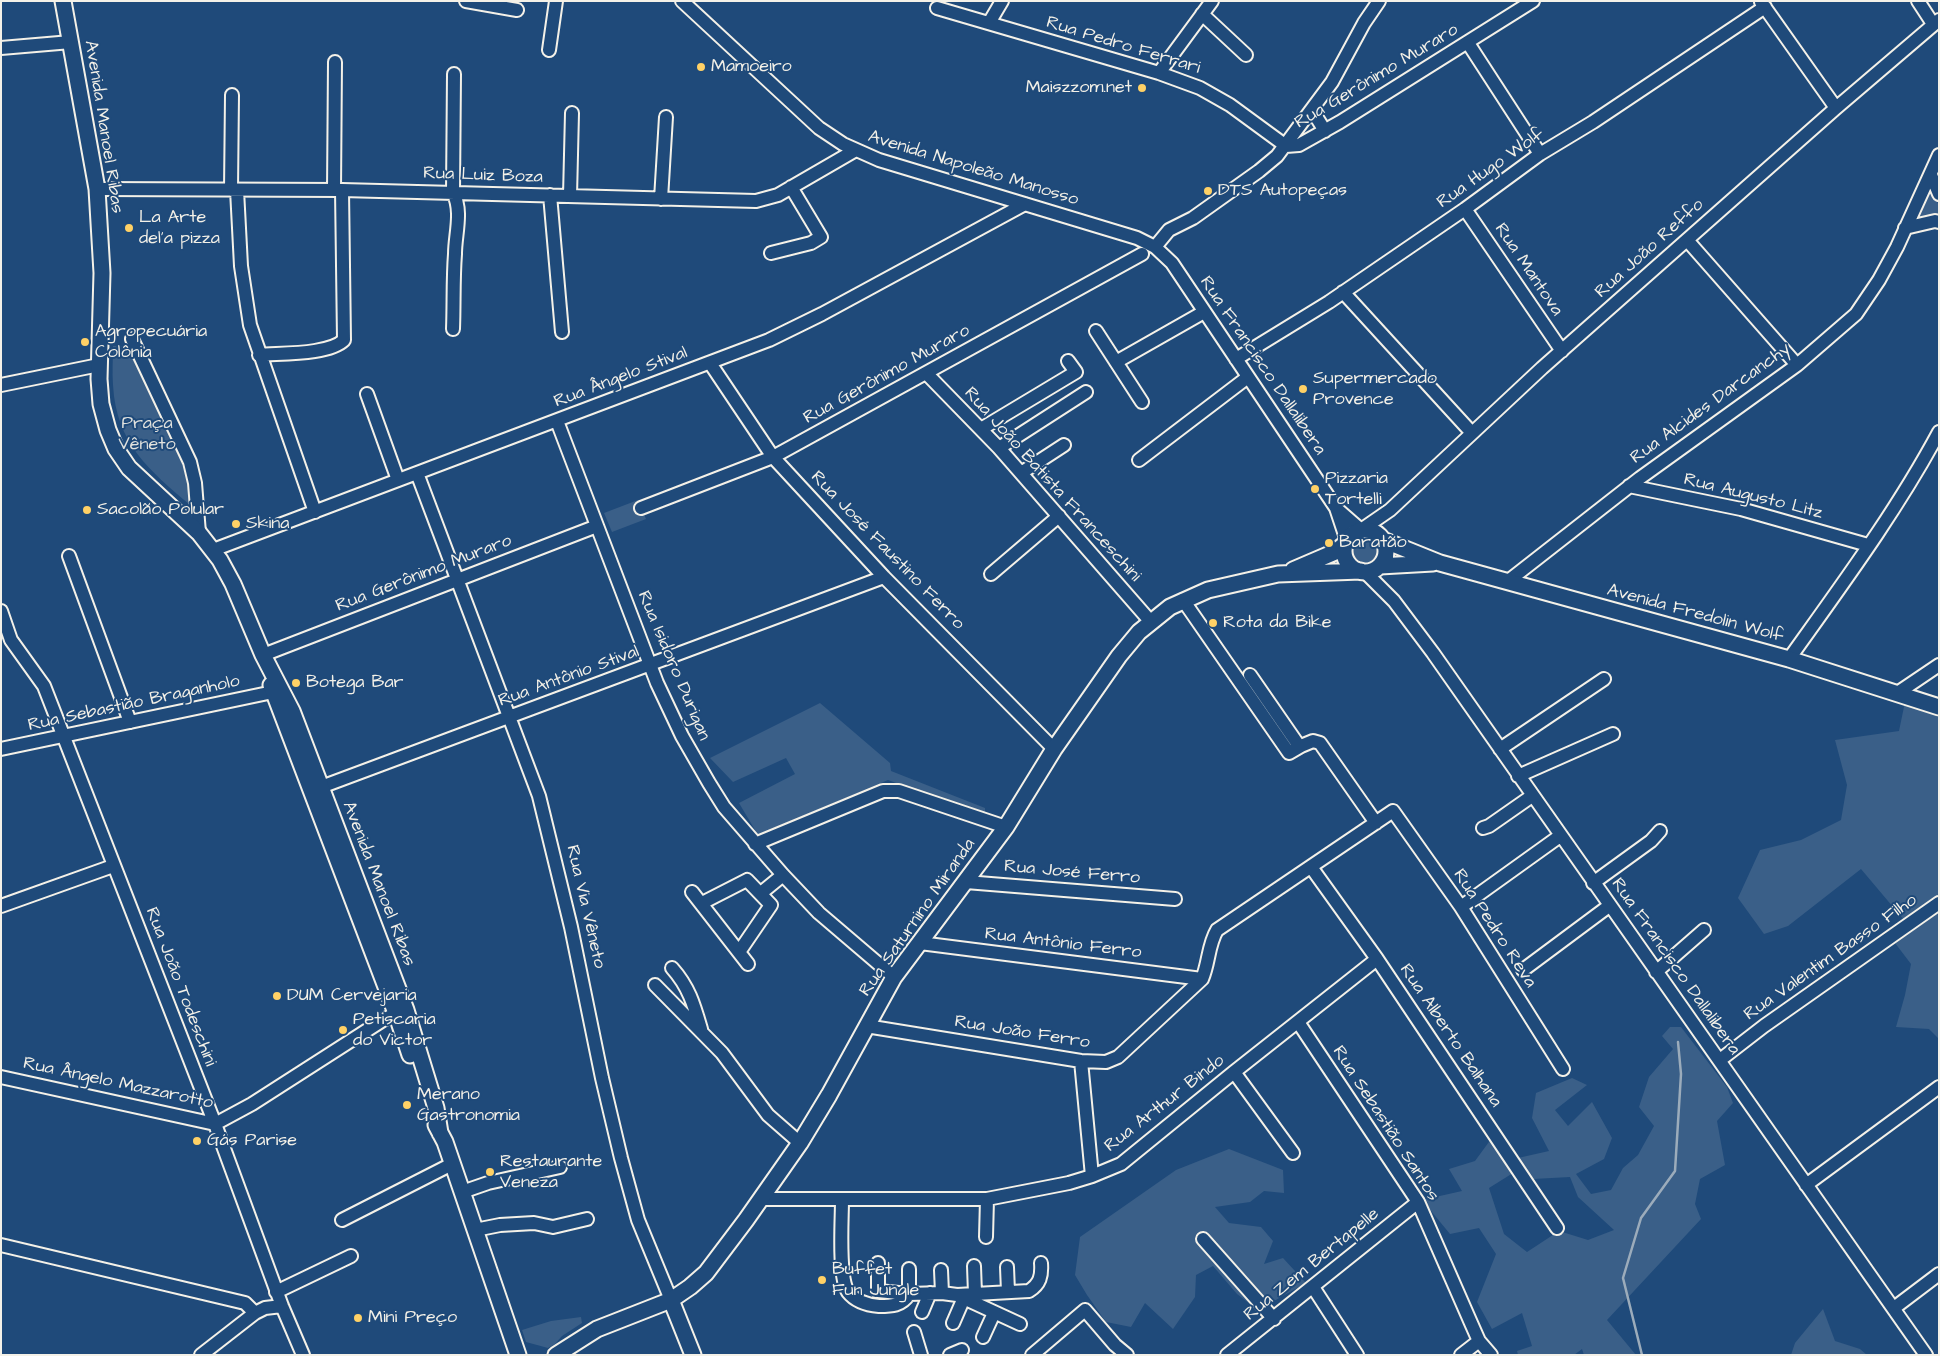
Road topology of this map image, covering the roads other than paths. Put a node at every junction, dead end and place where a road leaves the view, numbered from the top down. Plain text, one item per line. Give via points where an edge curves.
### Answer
1 (63, 1) edge
2 (466, 1) edge
3 (556, 1) edge
4 (682, 1) edge
5 (1002, 1) edge
6 (1212, 1) edge
7 (1379, 1) edge
8 (1533, 1) edge
9 (1918, 1) edge
10 (1763, 4) edge
11 (937, 8) dead end
12 (517, 10) dead end
13 (1202, 14) junction
14 (1936, 22) edge
15 (990, 23) junction
16 (71, 42) junction
17 (1468, 43) junction
18 (1, 48) edge
19 (549, 50) dead end
20 (1246, 55) dead end
21 (335, 62) dead end
22 (1159, 73) junction
23 (454, 74) dead end
24 (232, 95) dead end
25 (1836, 108) junction
26 (1312, 110) junction
27 (572, 113) dead end
28 (666, 117) dead end
29 (1325, 131) junction
30 (1286, 146) junction
31 (854, 151) junction
32 (1540, 154) junction
33 (1939, 155) edge
34 (1930, 175) junction
35 (791, 187) junction
36 (97, 189) junction
37 (234, 190) junction
38 (338, 190) junction
39 (453, 192) junction
40 (1939, 194) edge
41 (550, 195) junction
42 (570, 196) junction
43 (662, 199) junction
44 (1025, 204) junction
45 (1465, 209) junction
46 (1939, 222) edge
47 (1905, 228) junction
48 (1687, 240) junction
49 (1155, 247) junction
50 (771, 253) dead end
51 (1142, 254) dead end
52 (1343, 292) junction
53 (1204, 312) junction
54 (453, 330) dead end
55 (1096, 331) dead end
56 (562, 332) dead end
57 (132, 339) dead end
58 (1562, 351) junction
59 (259, 355) junction
60 (1236, 359) junction
61 (1068, 360) dead end
62 (1116, 362) junction
63 (710, 364) junction
64 (99, 365) junction
65 (1797, 365) junction
66 (926, 373) junction
67 (1248, 377) junction
68 (1, 384) edge
69 (1086, 392) dead end
70 (367, 394) dead end
71 (1142, 402) dead end
72 (557, 421) junction
73 (981, 429) junction
74 (1939, 432) edge
75 (1472, 433) junction
76 (1064, 445) dead end
77 (999, 448) junction
78 (773, 457) junction
79 (1139, 460) dead end
80 (417, 473) junction
81 (1020, 473) junction
82 (398, 480) junction
83 (1629, 486) junction
84 (641, 508) dead end
85 (1336, 508) junction
86 (315, 512) junction
87 (1058, 516) junction
88 (597, 526) junction
89 (199, 533) junction
90 (1372, 534) junction
91 (1346, 543) junction
92 (1868, 545) junction
93 (213, 550) junction
94 (69, 556) dead end
95 (1440, 563) junction
96 (1371, 569) junction
97 (1288, 573) junction
98 (991, 574) dead end
99 (884, 577) junction
100 (458, 580) junction
101 (1507, 582) junction
102 (1183, 600) junction
103 (1, 611) edge
104 (1151, 622) junction
105 (263, 655) junction
106 (1789, 659) junction
107 (1939, 665) edge
108 (650, 666) junction
109 (1250, 675) dead end
110 (1604, 680) dead end
111 (273, 692) junction
112 (1896, 694) junction
113 (1939, 707) edge
114 (510, 717) junction
115 (130, 722) junction
116 (1613, 734) dead end
117 (63, 736) junction
118 (1301, 746) junction
119 (1500, 749) junction
120 (1, 750) edge
121 (1054, 750) junction
122 (1518, 776) junction
123 (321, 787) junction
124 (1532, 796) junction
125 (1376, 822) junction
126 (1006, 827) junction
127 (1483, 828) dead end
128 (1660, 831) dead end
129 (1560, 836) junction
130 (754, 844) junction
131 (113, 866) junction
132 (1311, 867) junction
133 (783, 876) junction
134 (966, 882) junction
135 (1593, 883) junction
136 (692, 892) dead end
137 (761, 893) junction
138 (1175, 899) dead end
139 (702, 903) junction
140 (1939, 903) edge
141 (1, 906) edge
142 (1609, 906) junction
143 (1461, 907) junction
144 (1704, 930) dead end
145 (920, 943) junction
146 (739, 952) junction
147 (1377, 960) junction
148 (748, 964) dead end
149 (672, 968) dead end
150 (1523, 970) dead end
151 (1656, 972) junction
152 (894, 977) junction
153 (1202, 979) junction
154 (655, 986) dead end
155 (401, 1011) junction
156 (1298, 1022) junction
157 (866, 1026) junction
158 (701, 1031) junction
159 (1720, 1060) junction
160 (1081, 1061) junction
161 (1562, 1069) dead end
162 (1234, 1072) junction
163 (1, 1077) edge
164 (1939, 1087) edge
165 (215, 1124) junction
166 (800, 1143) junction
167 (1293, 1153) dead end
168 (452, 1164) junction
169 (560, 1167) dead end
170 (1092, 1176) junction
171 (1806, 1185) junction
172 (462, 1192) junction
173 (760, 1199) junction
174 (987, 1199) junction
175 (842, 1200) junction
176 (1418, 1202) junction
177 (342, 1220) dead end
178 (587, 1220) dead end
179 (1557, 1228) dead end
180 (475, 1230) junction
181 (986, 1237) dead end
182 (1202, 1239) dead end
183 (1, 1245) edge
184 (351, 1256) dead end
185 (878, 1263) dead end
186 (1041, 1263) dead end
187 (974, 1266) dead end
188 (1007, 1267) dead end
189 (909, 1269) dead end
190 (941, 1270) dead end
191 (1939, 1274) edge
192 (1313, 1287) junction
193 (276, 1292) junction
194 (1008, 1292) junction
195 (936, 1293) junction
196 (909, 1294) junction
197 (965, 1296) junction
198 (671, 1300) junction
199 (282, 1306) junction
200 (1894, 1308) junction
201 (922, 1312) dead end
202 (255, 1313) junction
203 (994, 1313) junction
204 (1274, 1318) junction
205 (953, 1323) dead end
206 (1020, 1324) dead end
207 (914, 1332) dead end
208 (982, 1337) dead end
209 (1479, 1341) junction
210 (1117, 1350) edge
211 (1231, 1353) edge
212 (201, 1355) edge
213 (303, 1355) edge
214 (518, 1355) edge
215 (556, 1355) edge
216 (693, 1355) edge
217 (921, 1355) edge
218 (1032, 1355) edge
219 (1127, 1355) edge
220 (1357, 1355) edge
221 (1461, 1355) edge
222 (1492, 1355) edge
223 (1926, 1355) edge

1 - 16 main road, Avenida Manoel Ribas
2 - 12 street
3 - 19 street
4 - 31 street, Avenida Napoleão Manosso via 819,128
5 - 15 street
6 - 13 street
7 - 26 street
8 - 17 street, Rua Gerônimo Muraro
9 - 14 street
10 - 25 street
10 - 32 street, Rua Hugo Wolf via 1593,122
11 - 15 street, Rua Pedro Ferrari
13 - 20 street
13 - 22 street
14 - 25 street, Rua João Reffo
15 - 22 street, Rua Pedro Ferrari
16 - 18 street
16 - 36 main road, Avenida Manoel Ribas
17 - 29 street, Rua Gerônimo Muraro
17 - 32 street
21 - 38 street
22 - 30 street, Rua Pedro Ferrari via 1214,94
23 - 39 street
24 - 37 street
25 - 48 street, Rua João Reffo
26 - 29 street
26 - 30 street
27 - 42 street
28 - 43 street
29 - 30 street, Rua Gerônimo Muraro via 1299,145
30 - 49 street, Rua Gerônimo Muraro via 1259,171 1193,218 1173,237
31 - 35 street, Rua Luiz Boza
31 - 44 street, Avenida Napoleão Manosso
32 - 45 street, Rua Hugo Wolf
33 - 34 street, Rua Alcides Darcanchy
34 - 40 street
34 - 47 street, Rua Alcides Darcanchy
35 - 43 street, Rua Luiz Boza via 772,198 756,201
35 - 50 street via 821,237 811,243
36 - 37 street, Rua Luiz Boza
36 - 64 main road, Avenida Manoel Ribas via 102,273
37 - 38 street, Rua Luiz Boza
37 - 59 street via 243,288
38 - 39 street, Rua Luiz Boza
38 - 59 street via 344,340 324,350
39 - 41 street, Rua Luiz Boza
39 - 54 street via 458,213
41 - 42 street, Rua Luiz Boza
41 - 56 street
42 - 43 street, Rua Luiz Boza
44 - 49 street, Avenida Napoleão Manosso via 1137,238
44 - 63 street, Rua Ângelo Stival via 822,314
45 - 52 street, Rua Hugo Wolf
45 - 58 street, Rua Mantova
46 - 47 street
47 - 65 street, Rua Alcides Darcanchy via 1898,247 1866,302
48 - 58 street, Rua João Reffo
48 - 65 street
49 - 53 street, Rua Francisco Dallalibera via 1172,263
51 - 66 street, Rua Gerônimo Muraro
52 - 60 street, Rua Hugo Wolf
52 - 75 street
53 - 60 street, Rua Francisco Dallalibera
53 - 62 street
55 - 62 street
57 - 89 street via 190,462
58 - 75 street, Rua João Reffo
59 - 86 street
60 - 67 street, Rua Francisco Dallalibera
61 - 73 street via 1076,372
62 - 71 street
63 - 72 street, Rua Ângelo Stival
63 - 78 street, Rua José Faustino Ferro
64 - 68 street
64 - 89 main road, Avenida Manoel Ribas via 104,417 119,454 138,478
65 - 83 street, Rua Alcides Darcanchy
66 - 73 street, Rua João Batista Franceschini
66 - 78 street, Rua Gerônimo Muraro
67 - 79 street
67 - 85 street, Rua Francisco Dallalibera
69 - 77 street
70 - 82 street
72 - 80 street, Rua Ângelo Stival
72 - 88 street, Rua Isidoro Durigan
73 - 77 street, Rua João Batista Franceschini
74 - 92 street
75 - 90 street, Rua João Reffo via 1390,510
76 - 81 street
77 - 81 street, Rua João Batista Franceschini
78 - 84 street, Rua Gerônimo Muraro
78 - 99 street, Rua José Faustino Ferro
80 - 82 street, Rua Ângelo Stival
80 - 100 street, Rua Via Vêneto
81 - 87 street, Rua João Batista Franceschini
82 - 86 street, Rua Ângelo Stival
83 - 92 street, Rua Augusto Litz via 1741,509
83 - 101 street, Rua Alcides Darcanchy
85 - 90 street, Rua Francisco Dallalibera
85 - 91 street, Rua Francisco Dallalibera
86 - 93 street, Rua Ângelo Stival
87 - 98 street
87 - 104 street, Rua João Batista Franceschini
88 - 100 street, Rua Gerônimo Muraro
88 - 108 street, Rua Isidoro Durigan
89 - 93 main road, Avenida Manoel Ribas
90 - 91 main road via 1350,536
90 - 95 main road, Avenida Fredolin Wolf
90 - 96 main road via 1386,553
91 - 96 main road via 1344,551 1349,564
91 - 97 main road, Rua Saturnino Miranda via 1335,552
92 - 106 street
93 - 105 main road, Avenida Manoel Ribas via 233,584
94 - 115 street
95 - 96 main road, Avenida Fredolin Wolf
95 - 101 main road, Avenida Fredolin Wolf
96 - 97 main road, Rua Saturnino Miranda
96 - 119 street, Rua Francisco Dallalibera
97 - 102 main road, Rua Saturnino Miranda via 1243,580
99 - 108 street, Rua Antônio Stival
99 - 121 street, Rua José Faustino Ferro
100 - 105 street, Rua Gerônimo Muraro
100 - 114 street, Rua Via Vêneto
101 - 106 main road, Avenida Fredolin Wolf
102 - 104 main road, Rua Saturnino Miranda
102 - 118 street via 1289,753
103 - 117 street, Rua João Todeschini via 11,640 40,680
104 - 121 main road, Rua Saturnino Miranda via 1130,641
105 - 111 main road, Avenida Manoel Ribas
105 - 123 main road, Avenida Manoel Ribas via 288,702
106 - 112 main road, Avenida Fredolin Wolf
107 - 112 street
108 - 114 street, Rua Antônio Stival
108 - 130 street, Rua Isidoro Durigan via 700,768 724,807
109 - 118 street
110 - 119 street
111 - 115 street, Rua Sebastião Braganholo
111 - 155 main road, Avenida Manoel Ribas
112 - 113 main road, Avenida Fredolin Wolf
114 - 123 street, Rua Antônio Stival
114 - 198 street, Rua Via Vêneto via 546,817 602,1078 638,1220
115 - 117 street, Rua Sebastião Braganholo
116 - 122 street
117 - 120 street, Rua Sebastião Braganholo
117 - 131 street, Rua João Todeschini
118 - 125 street via 1320,743
119 - 122 street, Rua Francisco Dallalibera
121 - 126 main road, Rua Saturnino Miranda
122 - 124 street, Rua Francisco Dallalibera
123 - 155 main road, Avenida Manoel Ribas
124 - 127 street
124 - 129 street, Rua Francisco Dallalibera
125 - 132 street
125 - 143 street, Rua Pedro Reva via 1393,811
126 - 130 street via 898,791 883,790
126 - 134 main road, Rua Saturnino Miranda
128 - 135 street
129 - 135 street, Rua Francisco Dallalibera
129 - 143 street
130 - 133 street, Rua Isidoro Durigan
131 - 141 street
131 - 165 street, Rua João Todeschini
132 - 147 street, Rua Alberto Balhana
132 - 153 street via 1217,930 1211,941 1208,966
133 - 137 street
133 - 152 street, Rua Isidoro Durigan via 818,913
134 - 138 street, Rua José Ferro
134 - 145 main road, Rua Saturnino Miranda
135 - 142 street, Rua Francisco Dallalibera
136 - 139 street
137 - 139 street via 747,880
137 - 146 street via 771,905
139 - 146 street
140 - 159 street, Rua Valentim Basso Filho
142 - 150 street
142 - 151 street, Rua Francisco Dallalibera
143 - 161 street, Rua Pedro Reva
144 - 151 street
145 - 152 main road, Rua Saturnino Miranda
145 - 153 street, Rua Antônio Ferro
146 - 148 street
147 - 156 street, Rua Arthur Bindo
147 - 179 street, Rua Alberto Balhana
149 - 158 street via 692,998
151 - 159 street, Rua Francisco Dallalibera
152 - 157 main road, Rua Saturnino Miranda
153 - 160 street, Rua João Ferro via 1118,1057 1106,1062
154 - 158 street
155 - 165 street, Rua Ângelo Mazzarotto
155 - 168 main road, Avenida Manoel Ribas via 436,1108 440,1133
156 - 162 street, Rua Arthur Bindo
156 - 176 street, Rua Sebastião Santos
157 - 160 street, Rua João Ferro
157 - 166 main road, Rua Saturnino Miranda
158 - 166 street via 722,1053 768,1115
159 - 171 street, Rua Francisco Dallalibera
160 - 170 street
162 - 167 street
162 - 170 street, Rua Arthur Bindo via 1121,1164
163 - 165 street, Rua Ângelo Mazzarotto
164 - 171 street
165 - 193 street, Rua João Todeschini
166 - 173 main road, Rua Saturnino Miranda
168 - 172 main road, Avenida Manoel Ribas
168 - 177 street
169 - 172 street
170 - 174 street, Rua Arthur Bindo
171 - 200 street, Rua Francisco Dallalibera
172 - 180 main road, Avenida Manoel Ribas
173 - 175 street, Rua Arthur Bindo
173 - 198 main road, Rua Saturnino Miranda via 706,1273
174 - 175 street, Rua Arthur Bindo
174 - 181 street
175 - 196 street via 843,1275 847,1290 854,1298 870,1305 893,1306
176 - 192 street, Rua Zem Bertapelle
176 - 209 street, Rua Sebastião Santos
178 - 180 street via 553,1227 534,1223
180 - 214 main road, Avenida Manoel Ribas
182 - 204 street
183 - 202 street via 245,1303
184 - 193 street
185 - 196 street via 878,1291
186 - 194 street via 1042,1275 1036,1286 1029,1291
187 - 197 street
188 - 194 street
189 - 196 street
190 - 195 street
191 - 200 street
192 - 204 street, Rua Zem Bertapelle
192 - 220 street
193 - 199 street, Rua João Todeschini
194 - 197 street
195 - 196 street
195 - 197 street
195 - 201 street
197 - 203 street
197 - 205 street
198 - 215 main road, Rua Saturnino Miranda via 597,1329
198 - 216 main road, Rua Via Vêneto
199 - 202 street
199 - 213 street, Rua João Todeschini
200 - 223 street, Rua Francisco Dallalibera
202 - 212 street
203 - 206 street
203 - 208 street
204 - 211 street, Rua Zem Bertapelle
207 - 217 street
209 - 221 street
209 - 222 street, Rua Sebastião Santos
210 - 218 street via 1085,1310
210 - 219 street

